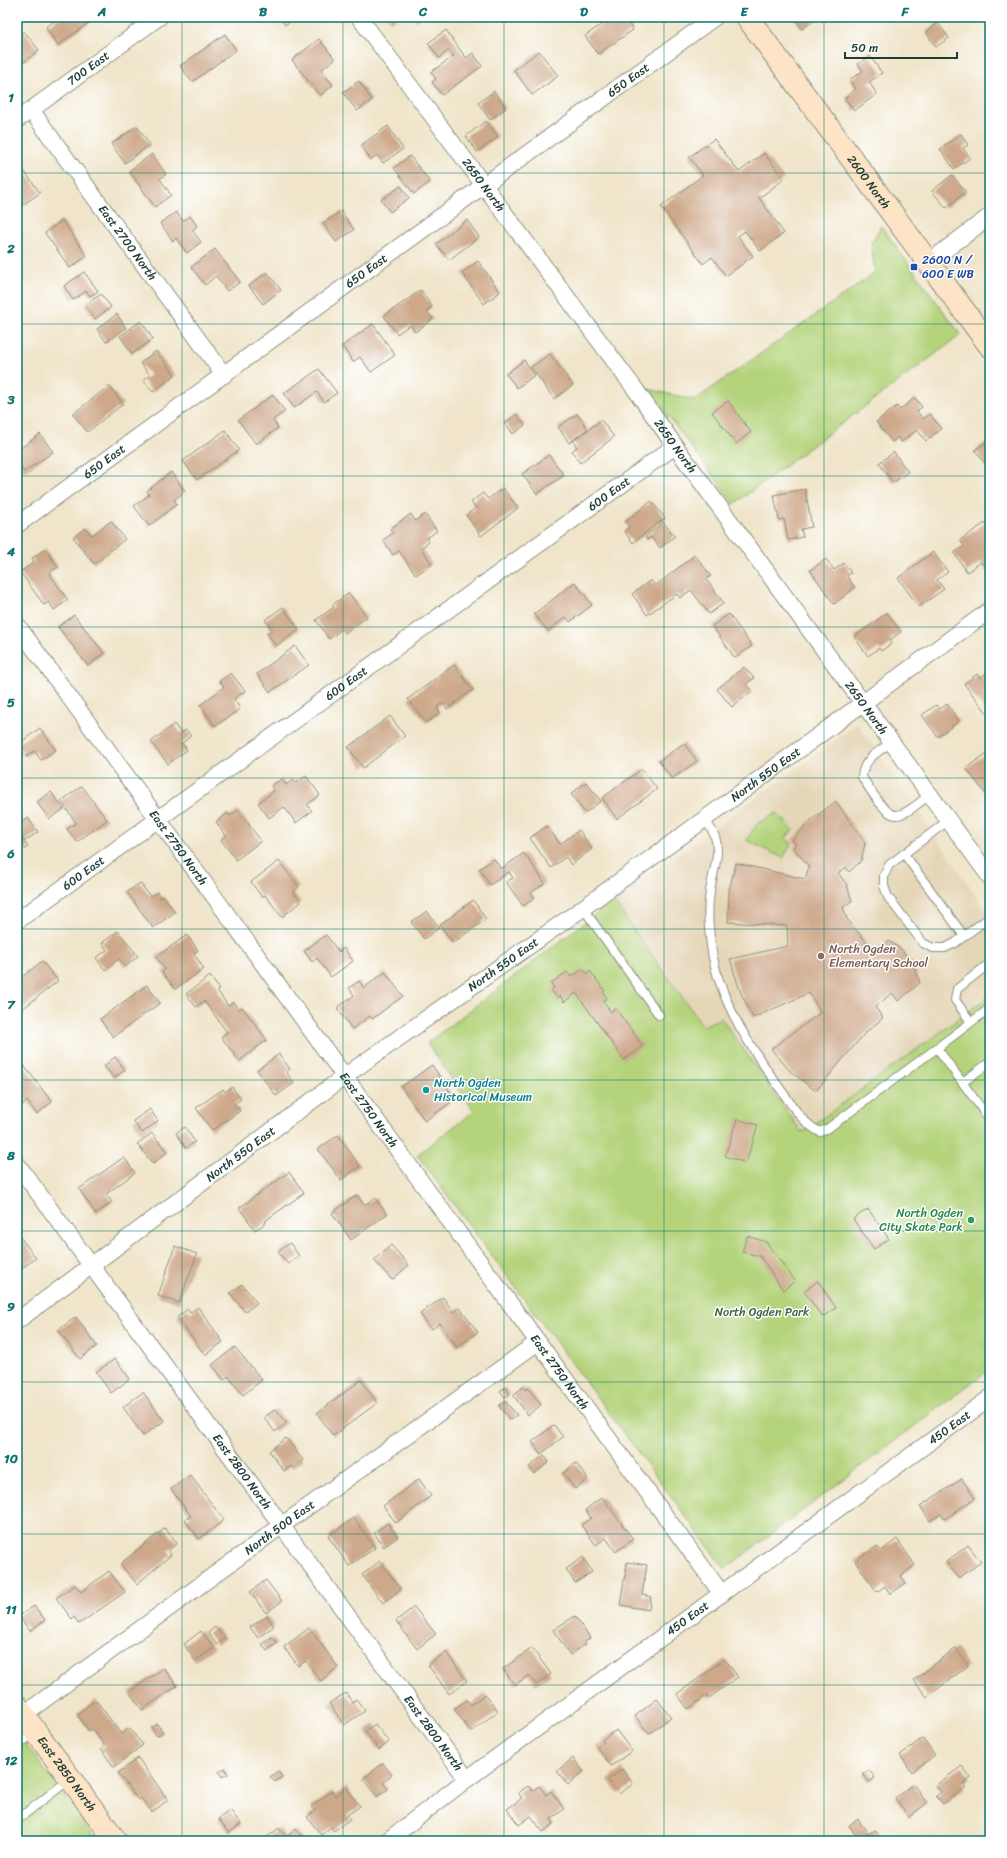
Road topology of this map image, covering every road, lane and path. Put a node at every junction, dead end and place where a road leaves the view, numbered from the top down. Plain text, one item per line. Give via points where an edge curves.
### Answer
1 (159, 17) edge
2 (359, 17) edge
3 (715, 17) edge
4 (747, 17) edge
5 (31, 110) junction
6 (17, 120) edge
7 (483, 186) junction
8 (990, 216) edge
9 (928, 262) junction
10 (990, 346) edge
11 (224, 375) junction
12 (675, 446) junction
13 (17, 525) edge
14 (990, 610) edge
15 (17, 624) edge
16 (862, 702) junction
17 (892, 742) junction
18 (930, 794) junction
19 (705, 818) junction
20 (158, 819) junction
21 (949, 820) junction
22 (904, 854) junction
23 (990, 877) edge
24 (583, 908) junction
25 (990, 918) edge
26 (17, 921) edge
27 (964, 936) junction
28 (990, 963) edge
29 (990, 1008) edge
30 (659, 1015) dead end
31 (972, 1022) junction
32 (937, 1048) junction
33 (990, 1062) edge
34 (345, 1076) junction
35 (962, 1082) junction
36 (990, 1114) edge
37 (17, 1164) edge
38 (90, 1266) junction
39 (17, 1321) edge
40 (538, 1342) junction
41 (987, 1407) edge
42 (281, 1526) junction
43 (722, 1594) junction
44 (25, 1717) edge
45 (17, 1746) edge
46 (70, 1779) junction
47 (467, 1779) junction
48 (17, 1820) edge
49 (116, 1841) edge
50 (386, 1841) edge

1 - 5 street, 700 East
2 - 7 street, 2650 North
3 - 7 street, 650 East
4 - 9 main road, 2600 North
5 - 6 street, 700 East
5 - 11 street, East 2700 North
7 - 11 street, 650 East
7 - 12 street, 2650 North
8 - 9 street
9 - 10 main road, 2600 North
11 - 13 street, 650 East
12 - 16 street, 2650 North
12 - 20 street, 600 East
14 - 16 street, North 550 East
15 - 20 street, East 2750 North
16 - 17 street, 2650 North
16 - 19 street, North 550 East
17 - 18 street, 2650 North
17 - 18 lane via 862,768 862,777 887,812 895,816 904,813
18 - 21 street, 2650 North
19 - 24 street, North 550 East
19 - 32 lane via 715,837 717,848 709,892 710,937 717,976 730,1010 760,1062 810,1127 820,1132 827,1129
20 - 26 street, 600 East
20 - 34 street, East 2750 North
21 - 22 lane
21 - 23 street, 2650 North
22 - 27 lane
22 - 27 lane via 889,865 884,876 888,897 923,943 933,948 945,948
24 - 30 lane
24 - 34 street, North 550 East
25 - 27 lane
28 - 31 lane via 957,989 955,1000
29 - 31 lane
31 - 32 lane
32 - 35 lane
33 - 35 lane
34 - 38 street, North 550 East
34 - 40 street, East 2750 North
35 - 36 lane via 987,1116
37 - 38 street, East 2800 North
38 - 39 street, North 550 East
38 - 42 street, East 2800 North
40 - 42 street, North 500 East
40 - 43 street, East 2750 North
41 - 43 street, 450 East
42 - 44 street, North 500 East
42 - 47 street, East 2800 North
43 - 47 street, 450 East
44 - 45 lane
44 - 46 main road, East 2850 North
46 - 48 lane
46 - 49 main road, East 2850 North
47 - 50 street, 450 East

